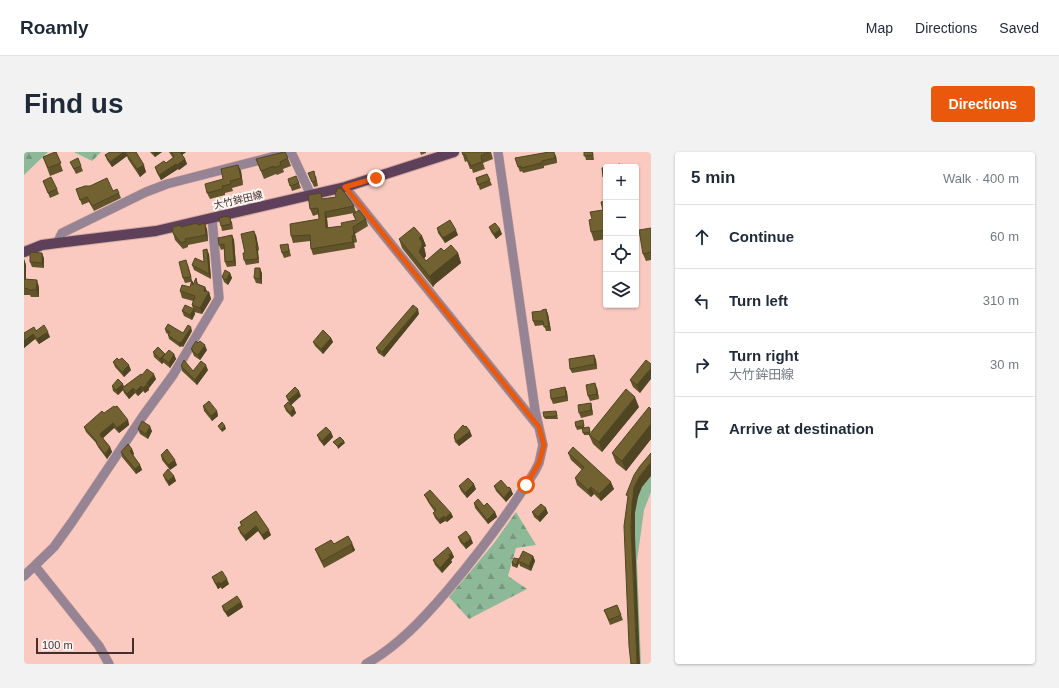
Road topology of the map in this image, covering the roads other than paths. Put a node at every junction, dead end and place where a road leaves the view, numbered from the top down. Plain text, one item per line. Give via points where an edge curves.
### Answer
1 (291, 152) edge
2 (454, 152) edge
3 (498, 152) edge
4 (345, 187) junction
5 (311, 195) junction
6 (212, 218) junction
7 (57, 242) junction
8 (24, 252) edge
9 (539, 427) junction
10 (35, 566) junction
11 (24, 576) edge
12 (109, 664) edge
13 (366, 664) edge

1 - 5 street
1 - 7 street via 167,184 146,192 62,233
2 - 4 main road, 大竹鉾田線
3 - 9 street
4 - 5 main road, 大竹鉾田線
4 - 9 street
5 - 6 main road, 大竹鉾田線
6 - 7 main road, 大竹鉾田線 via 156,231
6 - 10 street via 219,298 173,375 54,548
7 - 8 main road, 大竹鉾田線
9 - 13 street via 544,445 537,467 482,548 410,632
10 - 11 street
10 - 12 street via 99,646

